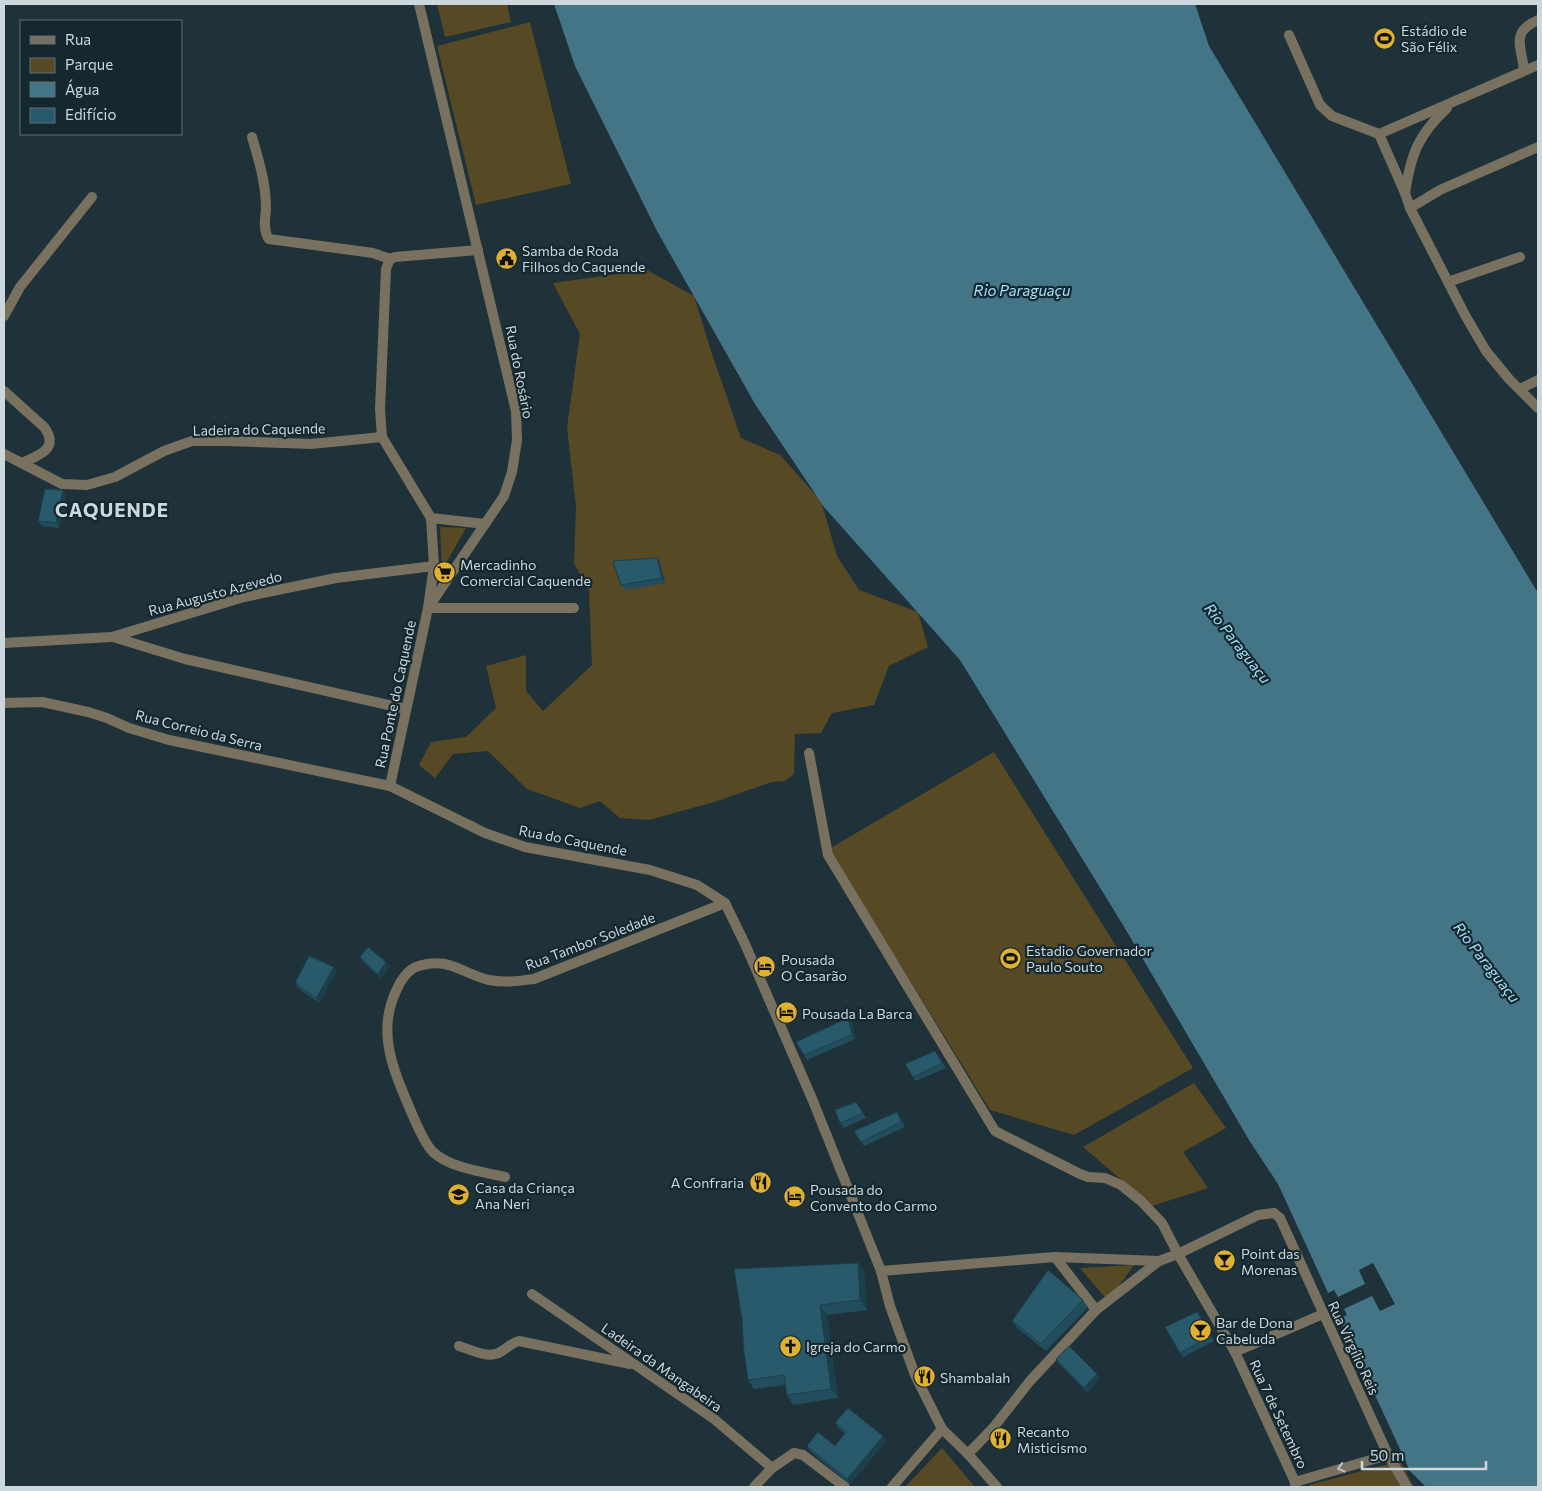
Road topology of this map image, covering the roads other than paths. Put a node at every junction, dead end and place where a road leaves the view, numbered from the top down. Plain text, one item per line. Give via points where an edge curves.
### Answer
1 (418, 4) edge
2 (1538, 20) edge
3 (1289, 35) dead end
4 (1538, 64) edge
5 (1524, 70) junction
6 (1454, 102) junction
7 (1379, 134) junction
8 (252, 137) dead end
9 (1538, 147) edge
10 (1405, 193) junction
11 (92, 197) dead end
12 (1410, 208) junction
13 (478, 250) junction
14 (1520, 257) dead end
15 (393, 258) junction
16 (1448, 282) junction
17 (4, 316) edge
18 (1538, 380) edge
19 (1520, 389) junction
20 (4, 391) edge
21 (1538, 408) edge
22 (382, 437) junction
23 (4, 454) edge
24 (22, 464) junction
25 (431, 518) junction
26 (485, 524) junction
27 (434, 566) junction
28 (428, 608) junction
29 (574, 608) dead end
30 (112, 636) junction
31 (4, 643) edge
32 (4, 703) edge
33 (406, 709) junction
34 (809, 753) dead end
35 (390, 786) junction
36 (725, 903) junction
37 (505, 1177) dead end
38 (1178, 1254) junction
39 (1055, 1257) junction
40 (1159, 1261) junction
41 (881, 1271) junction
42 (532, 1294) dead end
43 (1096, 1310) junction
44 (1323, 1314) junction
45 (459, 1346) dead end
46 (1235, 1352) junction
47 (636, 1365) junction
48 (942, 1430) junction
49 (968, 1454) junction
50 (1388, 1455) junction
51 (772, 1468) junction
52 (1295, 1484) edge
53 (754, 1487) edge
54 (845, 1487) edge
55 (892, 1487) edge
56 (997, 1487) edge
57 (1407, 1487) edge

1 - 13 street, Rua do Rosário
2 - 5 street via 1521,32
3 - 7 street via 1320,105 1332,116
4 - 5 street
5 - 6 street
6 - 7 street
6 - 10 street via 1432,122 1419,142 1409,164
7 - 10 street
8 - 15 street via 264,176 265,227 269,239
9 - 12 street via 1440,190
10 - 12 street
11 - 17 street via 20,287
12 - 16 street
13 - 15 street
13 - 26 street, Rua do Rosário via 516,411 517,440 504,496
14 - 16 street
15 - 22 street via 386,269 380,409
16 - 19 street via 1486,351
18 - 19 street
19 - 21 street
20 - 24 street via 49,434 50,446 46,451
22 - 24 street, Ladeira do Caquende via 311,444 192,441 164,451 116,477 87,485 62,484
22 - 25 street
23 - 24 street, Ladeira do Caquende
25 - 26 street
25 - 27 street, Rua Ponte do Caquende
26 - 28 street, Rua do Rosário
27 - 28 street, Rua Ponte do Caquende
27 - 30 street, Rua Augusto Azevedo via 336,578 244,596
28 - 29 street
28 - 33 street, Rua Ponte do Caquende
30 - 31 street, Rua Augusto Azevedo
30 - 33 street via 185,659
32 - 35 street, Rua Correio da Serra via 42,702 107,718 170,740
33 - 35 street, Rua Ponte do Caquende
34 - 38 street, Rua 7 de Setembro via 828,855 995,1131 1080,1174 1121,1185 1162,1223
35 - 36 street, Rua do Caquende via 485,833 517,844 650,870 698,885
36 - 37 street, Rua Tambor Soledade via 534,979 507,983 487,979 456,966 436,963 415,967 401,980 392,998 387,1027 388,1046 392,1067 418,1127 433,1152 456,1166
36 - 41 street via 813,1101
38 - 40 street
38 - 44 street, Rua Virgílio Reis via 1258,1215 1274,1213 1280,1218
38 - 46 street, Rua 7 de Setembro
39 - 40 street
39 - 41 street
39 - 43 street
40 - 43 street
41 - 48 street via 915,1375
42 - 47 street, Ladeira da Mangabeira
43 - 49 street
44 - 46 street
44 - 50 street, Rua Virgílio Reis
45 - 47 street via 489,1356 519,1341
46 - 52 street, Rua 7 de Setembro
47 - 51 street, Ladeira da Mangabeira via 714,1419
48 - 49 street
48 - 55 street
49 - 56 street
50 -> 52 street
50 - 57 street, Rua Virgílio Reis
51 - 53 street
51 - 54 street via 794,1453 803,1455

